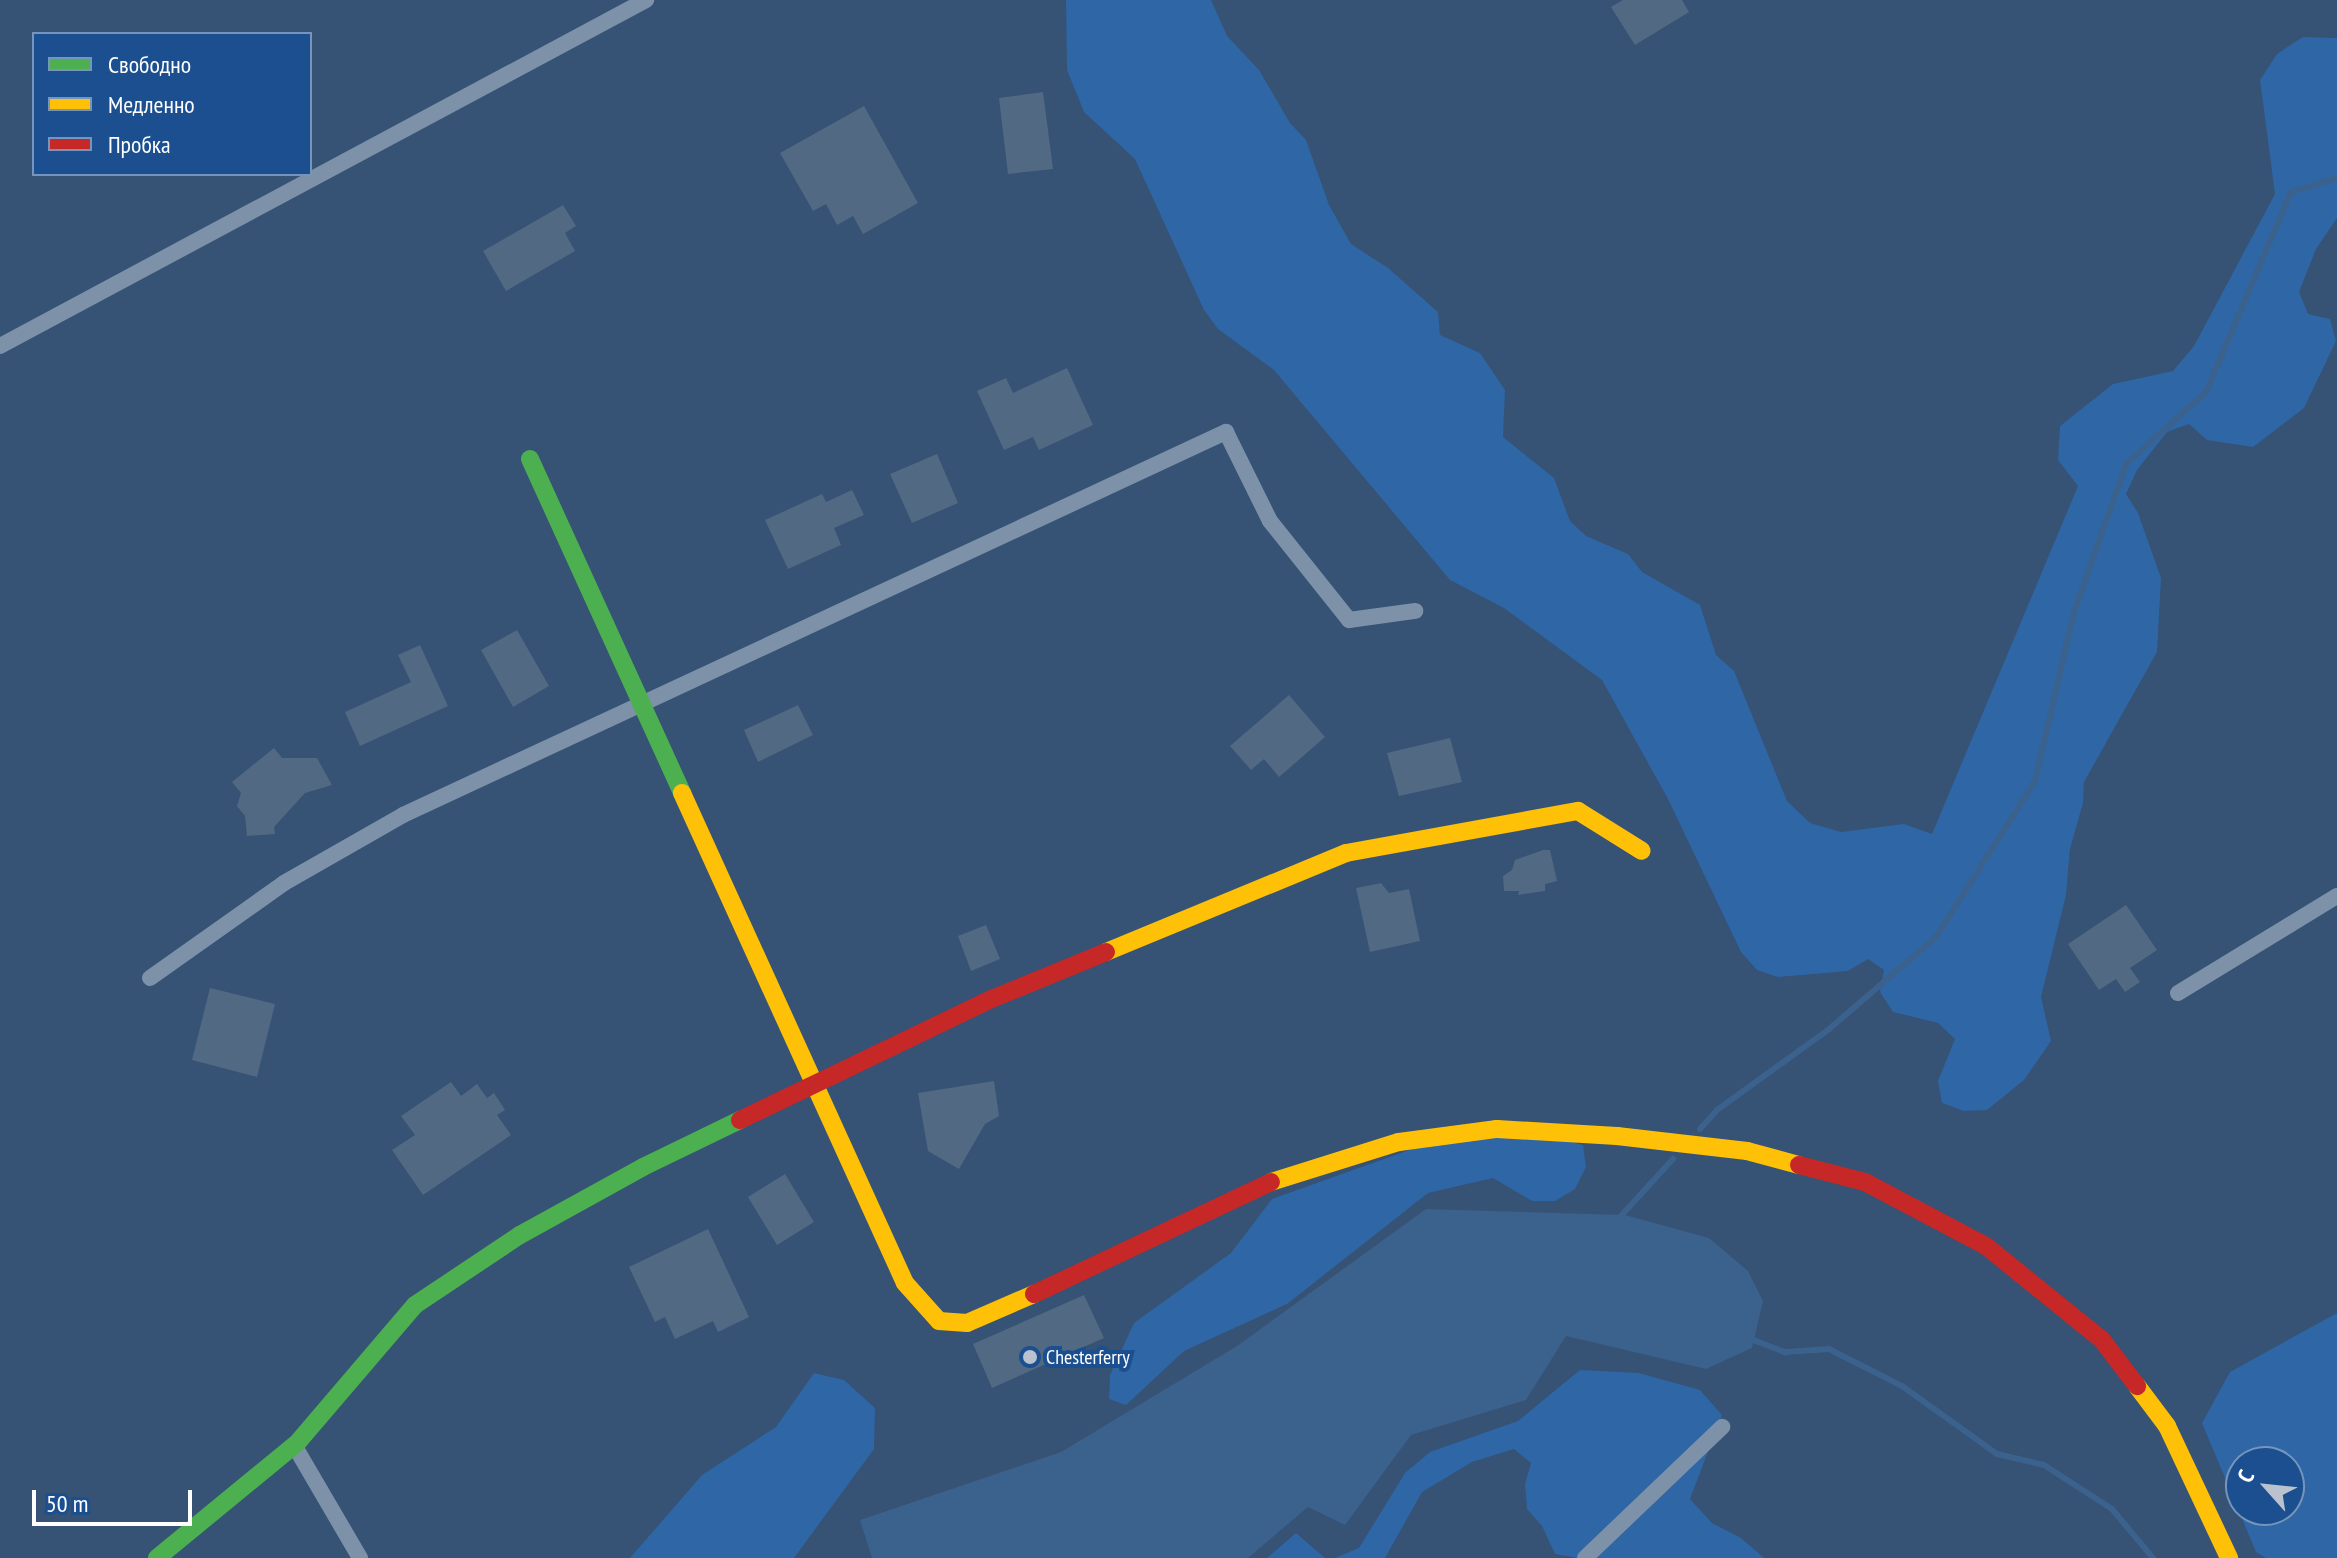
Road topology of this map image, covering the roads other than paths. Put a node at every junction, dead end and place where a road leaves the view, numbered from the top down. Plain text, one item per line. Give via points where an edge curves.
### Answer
1 (646, 0) edge
2 (0, 346) edge
3 (530, 459) dead end
4 (1415, 611) dead end
5 (641, 702) junction
6 (1642, 851) dead end
7 (2337, 896) edge
8 (150, 978) dead end
9 (2178, 993) dead end
10 (815, 1084) junction
11 (1722, 1427) dead end
12 (294, 1445) junction
13 (157, 1558) edge
14 (360, 1558) edge
15 (1585, 1558) edge
16 (2229, 1558) edge

1 - 2 street
3 - 5 street
4 - 5 street via 1349,620 1270,521 1226,432
5 - 8 street via 403,815 284,883
5 - 10 street
6 - 10 street via 1578,811 1346,853 994,998
7 - 9 street
10 - 12 street via 643,1167 520,1235 415,1305
10 - 16 street via 905,1283 939,1321 967,1323 1252,1188 1399,1142 1497,1129 1617,1136 1747,1151 1865,1182 1986,1246 2102,1340 2167,1426
11 - 15 street
12 - 13 street
12 - 14 street

